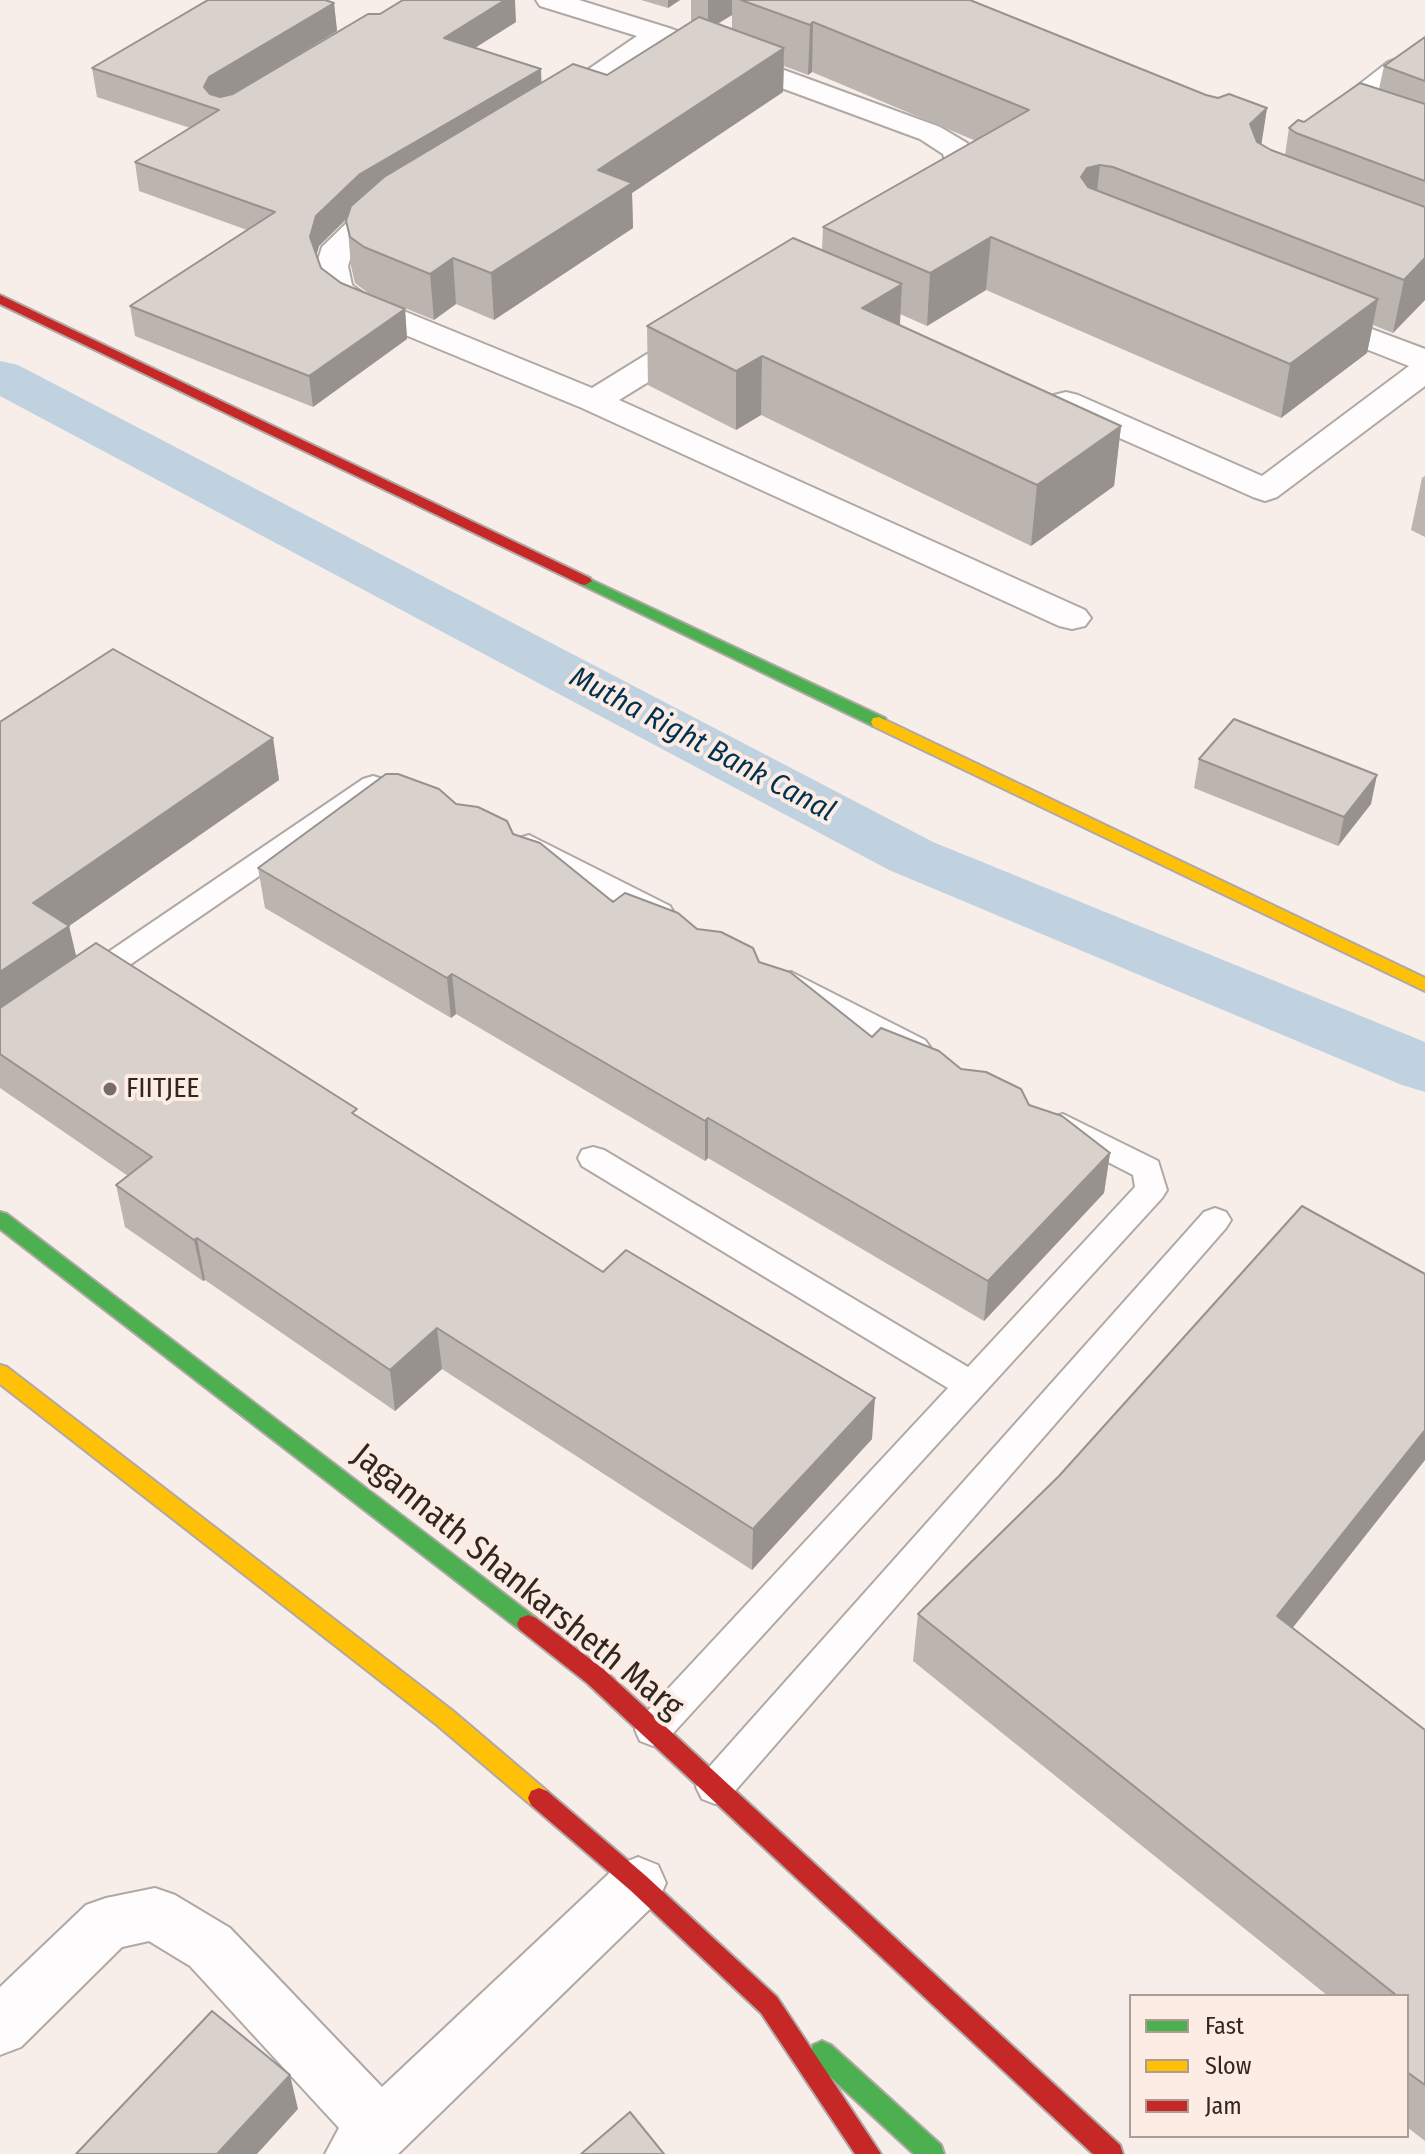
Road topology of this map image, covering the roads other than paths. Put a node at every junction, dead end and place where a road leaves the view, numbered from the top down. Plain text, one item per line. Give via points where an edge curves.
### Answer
1 (550, 0) edge
2 (606, 0) edge
3 (671, 24) junction
4 (729, 32) edge
5 (703, 48) junction
6 (1425, 57) edge
7 (1337, 116) junction
8 (528, 122) edge
9 (1366, 127) edge
10 (1301, 143) dead end
11 (426, 183) edge
12 (904, 210) edge
13 (0, 299) edge
14 (1285, 305) edge
15 (727, 319) edge
16 (1425, 361) edge
17 (1425, 370) edge
18 (1035, 389) edge
19 (594, 401) junction
20 (1072, 618) dead end
21 (398, 779) edge
22 (501, 829) edge
23 (683, 925) edge
24 (768, 970) edge
25 (1425, 985) edge
26 (64, 996) edge
27 (936, 1058) edge
28 (1034, 1110) edge
29 (593, 1158) dead end
30 (0, 1219) edge
31 (1215, 1220) dead end
32 (0, 1373) edge
33 (971, 1385) junction
34 (653, 1730) junction
35 (715, 1787) junction
36 (638, 1883) junction
37 (769, 2005) junction
38 (0, 2027) edge
39 (368, 2142) edge
40 (869, 2154) edge
41 (932, 2154) edge
42 (1111, 2154) edge

1 - 3 street
2 - 3 street
3 - 5 street
3 - 8 street
4 - 5 street
5 - 12 street via 930,133 956,149 956,174
6 - 7 street via 1398,68
7 - 9 street
7 - 10 street
11 - 19 street via 375,213 338,247 332,266 337,289 356,303
13 - 25 main road
14 - 16 street
15 - 19 street
17 - 18 street via 1265,490
19 - 20 street
21 - 26 lane via 373,785
22 - 23 lane
24 - 27 lane
28 - 33 lane via 1147,1169 1151,1190
29 - 33 lane
30 - 34 main road, Jagannath Shankarsheth Marg via 595,1676
31 - 35 lane
32 - 36 main road via 445,1718
33 - 34 lane
34 - 35 main road, Jagannath Shankarsheth Marg
35 - 42 main road, Jagannath Shankarsheth Marg
36 - 37 main road
36 - 39 street
37 - 40 main road
37 - 41 main road
38 - 39 street via 106,1924 155,1914 210,1947

